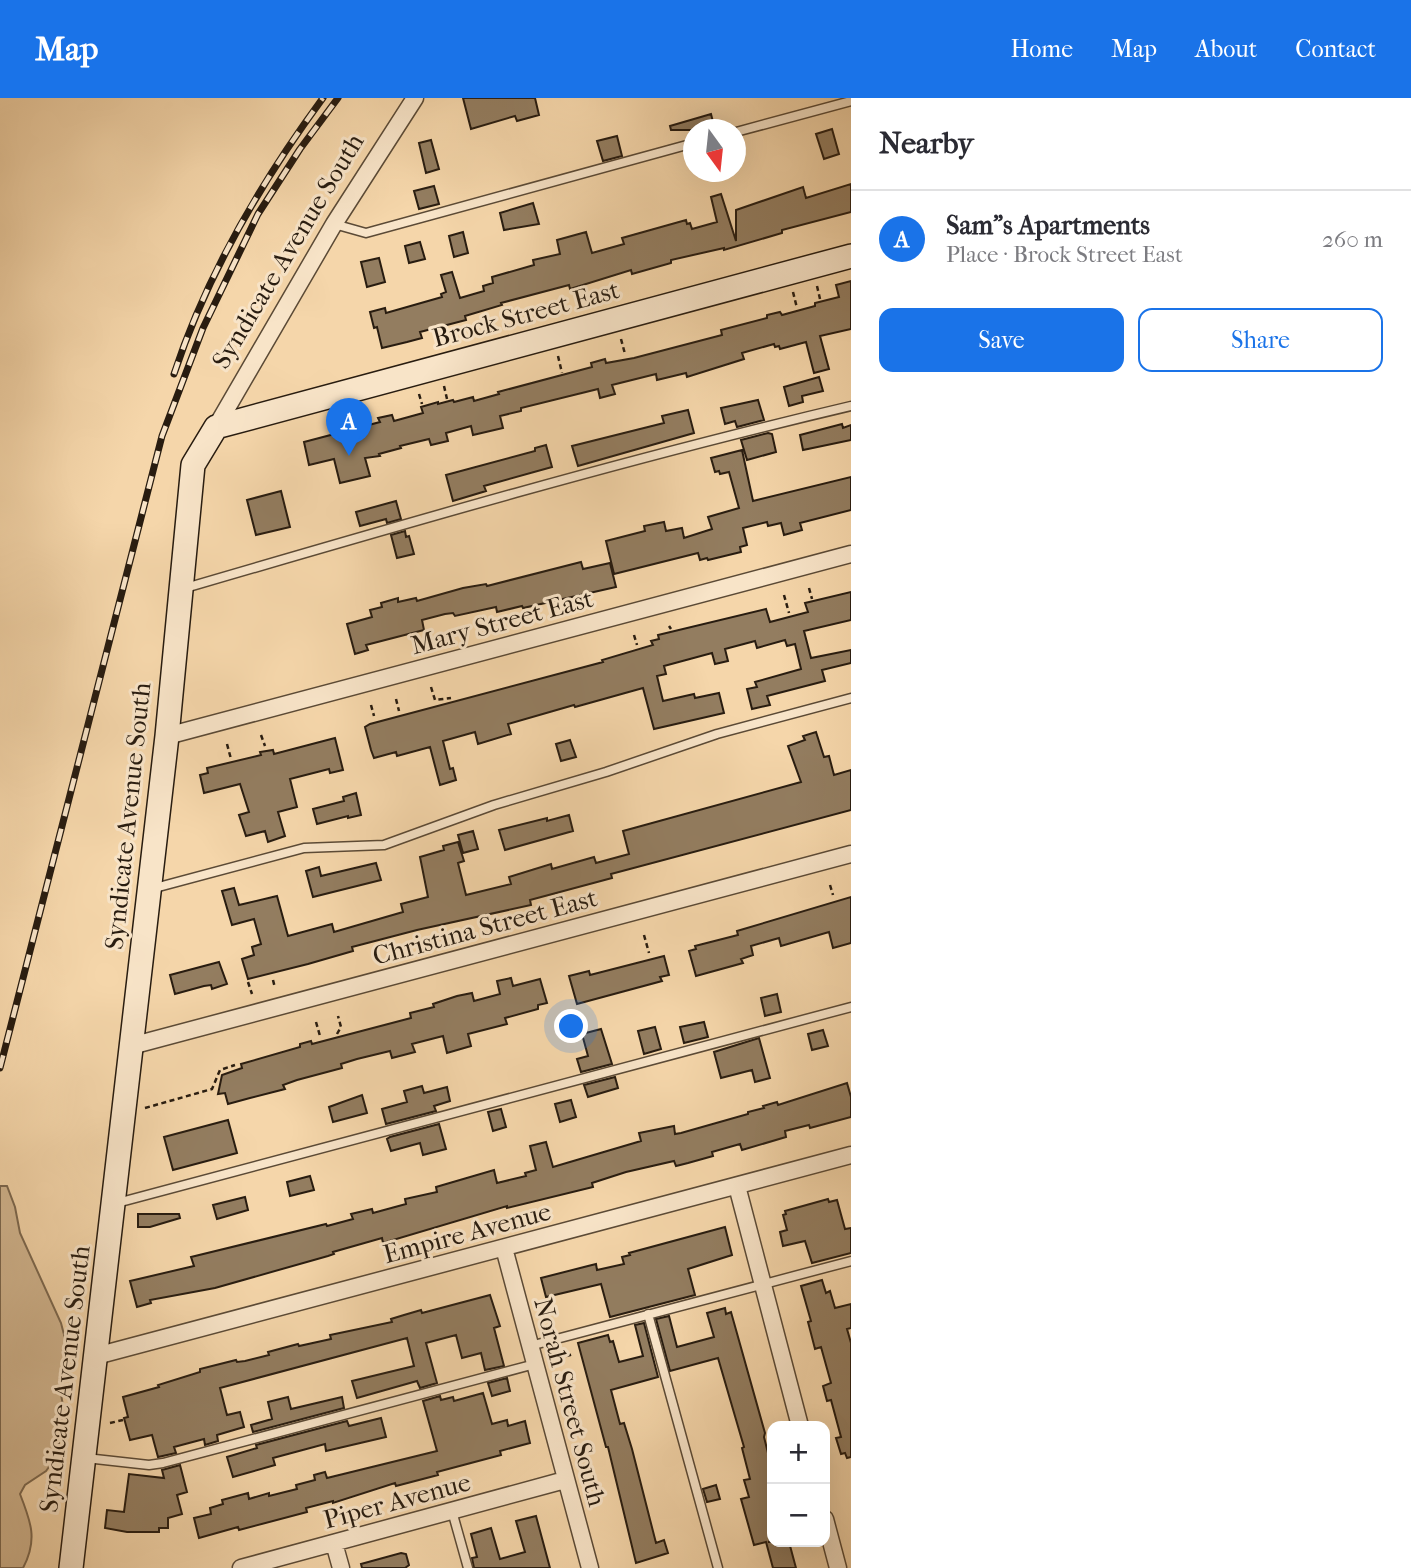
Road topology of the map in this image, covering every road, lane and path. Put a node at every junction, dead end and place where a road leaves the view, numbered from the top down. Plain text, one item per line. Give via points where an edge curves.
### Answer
1 (415, 98) edge
2 (851, 101) edge
3 (746, 129) edge
4 (683, 147) edge
5 (334, 224) junction
6 (851, 256) edge
7 (817, 286) dead end
8 (793, 292) dead end
9 (820, 299) dead end
10 (797, 308) dead end
11 (621, 339) dead end
12 (625, 354) dead end
13 (558, 356) dead end
14 (562, 373) dead end
15 (444, 386) dead end
16 (419, 393) dead end
17 (447, 399) dead end
18 (422, 404) dead end
19 (851, 406) edge
20 (336, 415) dead end
21 (216, 427) junction
22 (340, 430) dead end
23 (851, 554) edge
24 (809, 588) dead end
25 (180, 590) junction
26 (784, 595) dead end
27 (812, 599) dead end
28 (789, 613) dead end
29 (634, 635) dead end
30 (637, 645) dead end
31 (431, 687) dead end
32 (451, 698) dead end
33 (851, 698) edge
34 (396, 699) dead end
35 (371, 705) dead end
36 (399, 711) dead end
37 (374, 716) dead end
38 (261, 735) dead end
39 (167, 736) junction
40 (227, 744) dead end
41 (265, 746) dead end
42 (231, 759) dead end
43 (851, 854) edge
44 (830, 885) dead end
45 (148, 890) junction
46 (833, 895) dead end
47 (644, 934) dead end
48 (649, 953) dead end
49 (273, 980) dead end
50 (248, 982) dead end
51 (275, 988) dead end
52 (252, 994) dead end
53 (851, 1007) edge
54 (338, 1016) dead end
55 (316, 1022) dead end
56 (337, 1034) dead end
57 (320, 1036) dead end
58 (131, 1046) junction
59 (234, 1065) dead end
60 (145, 1108) dead end
61 (851, 1155) edge
62 (737, 1186) junction
63 (115, 1203) junction
64 (504, 1248) junction
65 (851, 1261) edge
66 (763, 1284) junction
67 (648, 1314) junction
68 (530, 1346) junction
69 (574, 1354) dead end
70 (96, 1356) junction
71 (558, 1358) dead end
72 (535, 1364) junction
73 (123, 1420) dead end
74 (799, 1421) edge
75 (110, 1423) dead end
76 (84, 1458) junction
77 (565, 1480) junction
78 (452, 1511) junction
79 (830, 1538) edge
80 (334, 1543) junction
81 (75, 1567) edge
82 (241, 1568) edge
83 (341, 1568) edge
84 (468, 1568) edge
85 (590, 1568) edge
86 (718, 1568) edge
87 (838, 1568) edge

1 - 5 street, Syndicate Avenue South
2 - 3 lane
4 - 5 lane via 366,233
5 - 21 street, Syndicate Avenue South
6 - 21 street, Brock Street East
7 - 9 path
8 - 10 path
11 - 12 path
13 - 14 path
15 - 17 path
16 - 18 path
19 - 25 lane via 365,535
20 - 22 path
21 - 25 street, Syndicate Avenue South via 194,465
23 - 39 street, Mary Street East
24 - 27 path
25 - 39 street, Syndicate Avenue South
26 - 28 path
29 - 30 path
31 - 32 path via 435,700
33 - 45 lane via 717,734 494,804 384,845 304,848
34 - 36 path
35 - 37 path
38 - 41 path
39 - 45 street, Syndicate Avenue South
40 - 42 path
43 - 58 street, Christina Street East
44 - 46 path
45 - 58 street, Syndicate Avenue South
47 - 48 path
49 - 51 path
50 - 52 path
53 - 63 lane
54 - 56 path via 341,1027
55 - 57 path
58 - 63 street, Syndicate Avenue South
59 - 60 path via 220,1070 212,1089
61 - 62 street, Empire Avenue
62 - 64 street, Empire Avenue
62 - 66 street
63 - 70 street, Syndicate Avenue South
64 - 68 street, Norah Street South
64 - 70 street, Empire Avenue
65 - 66 lane
66 - 67 lane
66 - 74 street
67 - 68 lane
67 - 86 lane
68 - 72 street, Norah Street South
69 - 71 path
70 - 76 street, Syndicate Avenue South
72 - 76 lane via 163,1463
72 - 77 street, Norah Street South
73 - 75 path
76 - 81 street, Syndicate Avenue South
77 - 78 street, Piper Avenue
77 - 85 street, Norah Street South
78 - 80 street, Piper Avenue
78 - 84 lane
79 - 87 street
80 - 82 street, Piper Avenue
80 - 83 street

